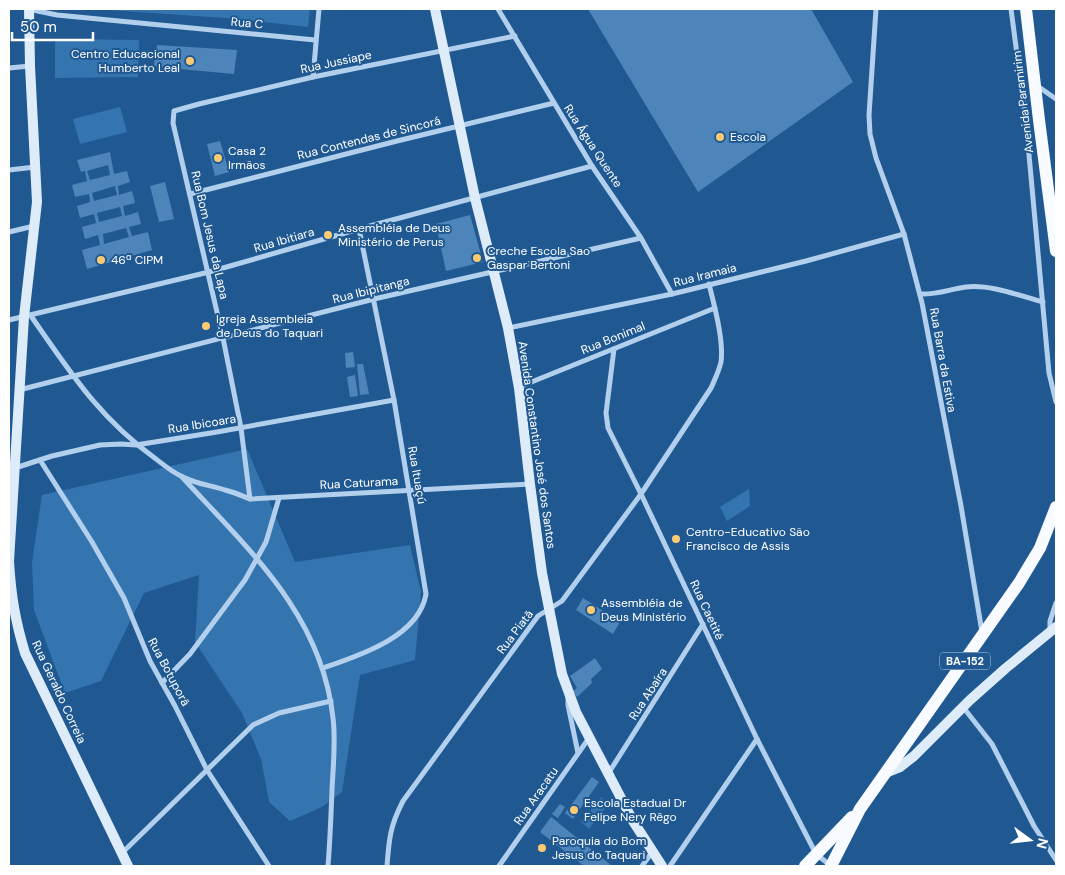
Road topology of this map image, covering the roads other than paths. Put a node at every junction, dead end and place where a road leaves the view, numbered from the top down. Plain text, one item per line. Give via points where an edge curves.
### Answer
1 (28, 9) edge
2 (319, 9) edge
3 (435, 9) edge
4 (498, 9) edge
5 (876, 9) edge
6 (1011, 9) edge
7 (1026, 9) edge
8 (515, 36) junction
9 (315, 40) junction
10 (443, 50) junction
11 (1031, 55) junction
12 (1017, 58) junction
13 (30, 66) junction
14 (9, 68) edge
15 (312, 77) junction
16 (1034, 83) junction
17 (1056, 99) edge
18 (554, 104) junction
19 (173, 123) joint
20 (461, 125) junction
21 (592, 166) junction
22 (35, 167) junction
23 (9, 170) edge
24 (190, 194) junction
25 (475, 198) junction
26 (35, 226) junction
27 (359, 229) junction
28 (9, 232) edge
29 (904, 234) junction
30 (642, 238) junction
31 (1056, 250) edge
32 (208, 272) junction
33 (493, 272) junction
34 (709, 284) junction
35 (672, 294) junction
36 (920, 294) junction
37 (374, 299) junction
38 (1043, 302) junction
39 (715, 308) junction
40 (27, 317) junction
41 (9, 320) edge
42 (508, 328) junction
43 (223, 338) junction
44 (614, 349) junction
45 (73, 376) junction
46 (519, 388) junction
47 (18, 390) junction
48 (394, 400) junction
49 (1056, 402) edge
50 (13, 423) edge
51 (241, 428) junction
52 (136, 445) junction
53 (40, 460) junction
54 (15, 468) junction
55 (181, 477) junction
56 (530, 484) junction
57 (409, 491) junction
58 (641, 494) junction
59 (11, 495) edge
60 (279, 498) junction
61 (250, 499) junction
62 (1056, 506) edge
63 (258, 560) junction
64 (10, 589) edge
65 (1056, 603) edge
66 (548, 608) junction
67 (703, 624) junction
68 (1053, 629) edge
69 (983, 635) junction
70 (322, 668) junction
71 (162, 683) junction
72 (569, 695) junction
73 (331, 701) junction
74 (964, 707) junction
75 (589, 737) junction
76 (757, 739) junction
77 (578, 754) junction
78 (208, 770) junction
79 (885, 773) junction
80 (608, 774) junction
81 (860, 808) junction
82 (653, 850) junction
83 (122, 854) junction
84 (816, 854) junction
85 (1056, 860) edge
86 (128, 866) edge
87 (269, 866) edge
88 (328, 866) edge
89 (387, 866) edge
90 (499, 866) edge
91 (642, 866) edge
92 (662, 866) edge
93 (670, 866) edge
94 (805, 866) edge
95 (831, 866) edge

1 - 9 street, Rua C via 57,16
1 - 13 street, Rua Geraldo Correia
2 - 9 street
3 - 10 street, Avenida Constantino José dos Santos
4 - 8 street, Rua Água Quente
5 - 29 street, Rua Barra da Estiva via 868,115 870,134
6 - 12 street
7 - 11 main road, Avenida Paramirim
8 - 10 street, Rua Jussiape
8 - 18 street, Rua Água Quente
9 - 15 street
10 - 15 street, Rua Jussiape
10 - 20 street, Avenida Constantino José dos Santos
11 - 12 street
11 - 16 main road, Avenida Paramirim
12 - 38 street
13 - 14 street
13 - 22 street, Rua Geraldo Correia
15 - 19 street, Rua Jussiape via 177,110 173,114
16 - 17 street
16 - 31 main road, Avenida Paramirim
18 - 20 street, Rua Contendas de Sincorá
18 - 21 street, Rua Água Quente
19 - 24 street, Rua Bom Jesus da Lapa
20 - 24 street, Rua Contendas de Sincorá
20 - 25 street, Avenida Constantino José dos Santos
21 - 25 street, Rua Ibitiara
21 - 30 street, Rua Água Quente
22 - 23 street
22 - 26 street, Rua Geraldo Correia
24 - 32 street, Rua Bom Jesus da Lapa
25 - 27 street, Rua Ibitiara
25 - 33 street, Avenida Constantino José dos Santos
26 - 28 street
26 - 40 street, Rua Geraldo Correia
27 - 32 street, Rua Ibitiara
27 - 37 street, Rua Ituaçú
29 - 34 street, Rua Iramaia
29 - 36 street, Rua Barra da Estiva
30 - 33 street, Rua Ibipitanga
30 - 35 street, Rua Água Quente
32 - 40 street, Rua Ibitiara
32 - 43 street, Rua Bom Jesus da Lapa
33 - 37 street, Rua Ibipitanga
33 - 42 street, Avenida Constantino José dos Santos
34 - 35 street, Rua Iramaia
34 - 39 street, Rua Piatã
35 - 42 street, Rua Iramaia
36 - 38 street via 977,287
36 - 69 street, Rua Barra da Estiva
37 - 43 street, Rua Ibipitanga
37 - 48 street, Rua Ituaçú
38 - 49 street via 1049,373
39 - 44 street, Rua Bonimal
39 - 58 street, Rua Piatã via 721,356 717,375 704,401
40 - 41 street, Rua Ibitiara
40 - 45 street
40 - 47 street, Rua Geraldo Correia
42 - 46 street, Avenida Constantino José dos Santos
43 - 45 street, Rua Ibipitanga
43 - 51 street, Rua Bom Jesus da Lapa
44 - 46 street, Rua Bonimal
44 - 58 street, Rua Caetité via 606,413 608,428
45 - 47 street, Rua Ibipitanga
45 - 52 street via 106,417
46 - 56 street, Avenida Constantino José dos Santos
47 - 50 street, Rua Geraldo Correia
48 - 51 street, Rua Ibicoara
48 - 57 street, Rua Ituaçú
50 - 54 street, Rua Geraldo Correia
51 - 52 street, Rua Ibicoara
51 - 61 street, Rua Bom Jesus da Lapa
52 - 53 street, Rua Ibicoara via 100,445
52 - 55 street
53 - 54 street, Rua Ibicoara
53 - 71 street, Rua Botuporã via 124,598
54 - 59 street, Rua Geraldo Correia
55 - 61 street
55 - 63 street
56 - 57 street, Rua Caturama
56 - 66 street, Avenida Constantino José dos Santos
57 - 60 street, Rua Caturama
57 - 70 street, Rua Ituaçú via 426,586 425,603 413,621 385,644
58 - 66 street, Rua Piatã via 562,601
58 - 67 street, Rua Caetité
59 - 64 street, Rua Geraldo Correia
60 - 61 street, Rua Caturama
60 - 63 street
62 - 69 main road, BA-152 via 1040,548
63 - 70 street via 296,611
63 - 71 street via 190,654
64 - 83 street, Rua Geraldo Correia via 25,652
65 - 68 street via 1050,621
66 - 72 street, Avenida Constantino José dos Santos
66 - 89 street, Rua Piatã via 538,616 403,801 389,839
67 - 76 street, Rua Caetité
67 - 80 street, Rua Abaíra
68 - 74 street
69 - 79 main road, BA-152
70 - 73 street
71 - 78 street, Rua Botuporã
72 - 75 street, Avenida Constantino José dos Santos
72 - 77 street
73 - 78 street via 279,713 253,725
73 - 88 street via 334,762
74 - 79 street via 914,756
74 - 85 street via 992,744 1034,826
75 - 77 street, Rua Aracatu
75 - 80 street, Avenida Constantino José dos Santos
76 - 84 street, Rua Caetité
76 - 93 street
77 - 90 street, Rua Aracatu
78 - 83 street
78 - 87 street, Rua Botuporã
79 - 81 main road, BA-152
80 - 82 street, Avenida Constantino José dos Santos
81 - 84 main road, BA-152
81 - 95 main road, BA-152
82 - 91 street
82 - 92 street, Avenida Constantino José dos Santos
83 - 86 street, Rua Geraldo Correia
84 - 94 main road, BA-152
84 - 95 street, Rua Caetité

